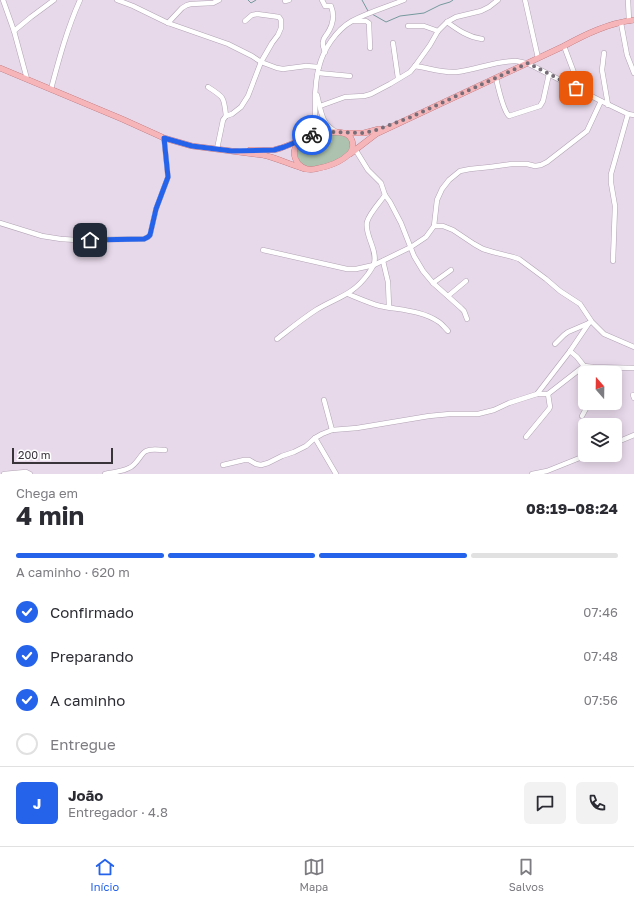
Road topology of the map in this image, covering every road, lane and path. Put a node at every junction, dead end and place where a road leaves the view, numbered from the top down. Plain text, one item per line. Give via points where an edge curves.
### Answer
1 (3, 0) edge
2 (54, 0) edge
3 (80, 0) edge
4 (117, 0) edge
5 (219, 0) edge
6 (322, 0) edge
7 (402, 0) edge
8 (498, 0) edge
9 (525, 0) edge
10 (628, 0) edge
11 (631, 20) edge
12 (245, 21) dead end
13 (351, 21) junction
14 (168, 22) junction
15 (447, 22) junction
16 (621, 23) junction
17 (408, 26) dead end
18 (14, 31) junction
19 (438, 31) junction
20 (482, 38) dead end
21 (393, 43) dead end
22 (564, 46) junction
23 (370, 48) dead end
24 (325, 52) junction
25 (604, 52) dead end
26 (538, 58) junction
27 (261, 62) junction
28 (528, 63) junction
29 (415, 66) junction
30 (0, 68) edge
31 (318, 70) junction
32 (634, 73) edge
33 (549, 74) junction
34 (350, 76) dead end
35 (398, 78) junction
36 (496, 78) junction
37 (27, 79) junction
38 (208, 87) dead end
39 (316, 87) junction
40 (576, 88) junction
41 (50, 89) junction
42 (601, 101) junction
43 (608, 105) junction
44 (320, 106) junction
45 (634, 109) edge
46 (631, 114) edge
47 (226, 116) junction
48 (411, 117) junction
49 (341, 132) junction
50 (164, 138) junction
51 (301, 140) junction
52 (355, 149) junction
53 (217, 150) junction
54 (232, 151) junction
55 (350, 154) junction
56 (305, 169) junction
57 (385, 194) junction
58 (0, 223) edge
59 (434, 226) junction
60 (411, 247) junction
61 (263, 250) dead end
62 (383, 260) junction
63 (613, 260) dead end
64 (374, 265) junction
65 (451, 270) dead end
66 (466, 281) dead end
67 (433, 283) junction
68 (348, 294) junction
69 (448, 296) junction
70 (388, 307) junction
71 (466, 319) dead end
72 (591, 323) junction
73 (448, 331) dead end
74 (277, 339) dead end
75 (555, 344) dead end
76 (634, 347) edge
77 (570, 351) junction
78 (584, 366) edge
79 (622, 368) edge
80 (634, 368) edge
81 (578, 371) edge
82 (537, 394) junction
83 (548, 394) junction
84 (324, 400) dead end
85 (585, 410) edge
86 (582, 416) dead end
87 (332, 430) junction
88 (634, 435) edge
89 (526, 437) dead end
90 (315, 438) junction
91 (622, 440) edge
92 (165, 450) dead end
93 (578, 458) edge
94 (223, 466) dead end
95 (131, 468) junction
96 (130, 473) edge
97 (4, 474) edge
98 (30, 474) edge
99 (104, 474) edge
100 (336, 474) edge
101 (532, 474) edge

1 - 18 street
2 - 18 street
3 - 41 street
4 - 14 street
5 - 14 street via 213,3 187,5
6 - 24 street via 325,6 332,6 334,14 331,28 322,43
7 - 13 street
8 - 15 street via 481,11
9 - 26 street
10 - 11 street
11 - 16 main road
12 - 27 street via 257,14 279,17 281,20 278,35
13 - 23 street via 369,23
13 - 24 street via 331,41
14 - 27 street via 228,44
15 - 19 street
15 - 20 street via 462,32
16 - 22 main road via 592,32
16 - 32 street via 627,55
17 - 19 street via 424,26
18 - 37 street
19 - 29 street
21 - 35 street
22 - 26 main road
22 - 40 street via 574,72
24 - 31 street
25 - 43 street via 602,70
26 - 28 main road
27 - 31 street via 283,69 306,66
27 - 47 street via 241,107
28 - 29 street via 515,61 455,72
28 - 33 street
28 - 36 main road
29 - 35 street via 410,72
30 - 37 main road
31 - 34 street
31 - 39 street
33 - 36 street via 540,106 509,116
33 - 40 street
35 - 44 street via 371,94 345,97
36 - 48 main road
37 - 41 main road
38 - 47 street via 223,100
39 - 44 street
39 - 51 street via 314,124
40 - 42 street
41 - 50 main road
42 - 43 street
42 - 59 street via 587,131 541,165 512,164 460,171 442,189 437,200
43 - 46 street
44 - 49 street via 327,126
45 - 46 street
46 - 63 street via 611,174 615,206
47 - 53 street
48 - 49 main road via 369,132
48 - 52 main road via 376,134
49 - 51 main road
49 - 55 main road via 351,138 353,146
50 - 53 main road
50 - 58 street via 168,177 148,237 127,240 61,239
51 - 54 main road via 274,150
51 - 56 main road via 294,152 297,162
52 - 55 main road
52 - 57 street via 368,170 381,183
53 - 54 main road
54 - 56 main road via 271,157
55 - 56 main road via 324,167
57 - 60 street
57 - 64 street via 367,220 366,226 374,252
59 - 60 street via 426,237
59 - 72 street via 453,230 488,251 519,259 580,304
60 - 62 street
60 - 67 street via 423,271
61 - 64 street via 347,269
62 - 64 street
62 - 70 street via 388,282
64 - 68 street via 357,287
65 - 67 street
66 - 69 street
67 - 69 street
68 - 70 street
68 - 74 street via 317,310
69 - 71 street via 464,311
70 - 73 street via 431,318
72 - 75 street via 568,332
72 - 76 street via 604,334
72 - 77 street
77 - 78 street
77 - 82 street
79 - 80 street
81 - 83 street
82 - 83 street
82 - 87 street via 478,414 429,416
83 - 89 street via 550,407
84 - 87 street
85 - 86 street
87 - 90 street
88 - 91 street
90 - 94 street via 306,446 261,465 244,460
90 - 100 street
92 - 95 street via 144,452
93 - 101 street via 547,471
95 - 96 street
95 - 99 street
97 - 98 street

